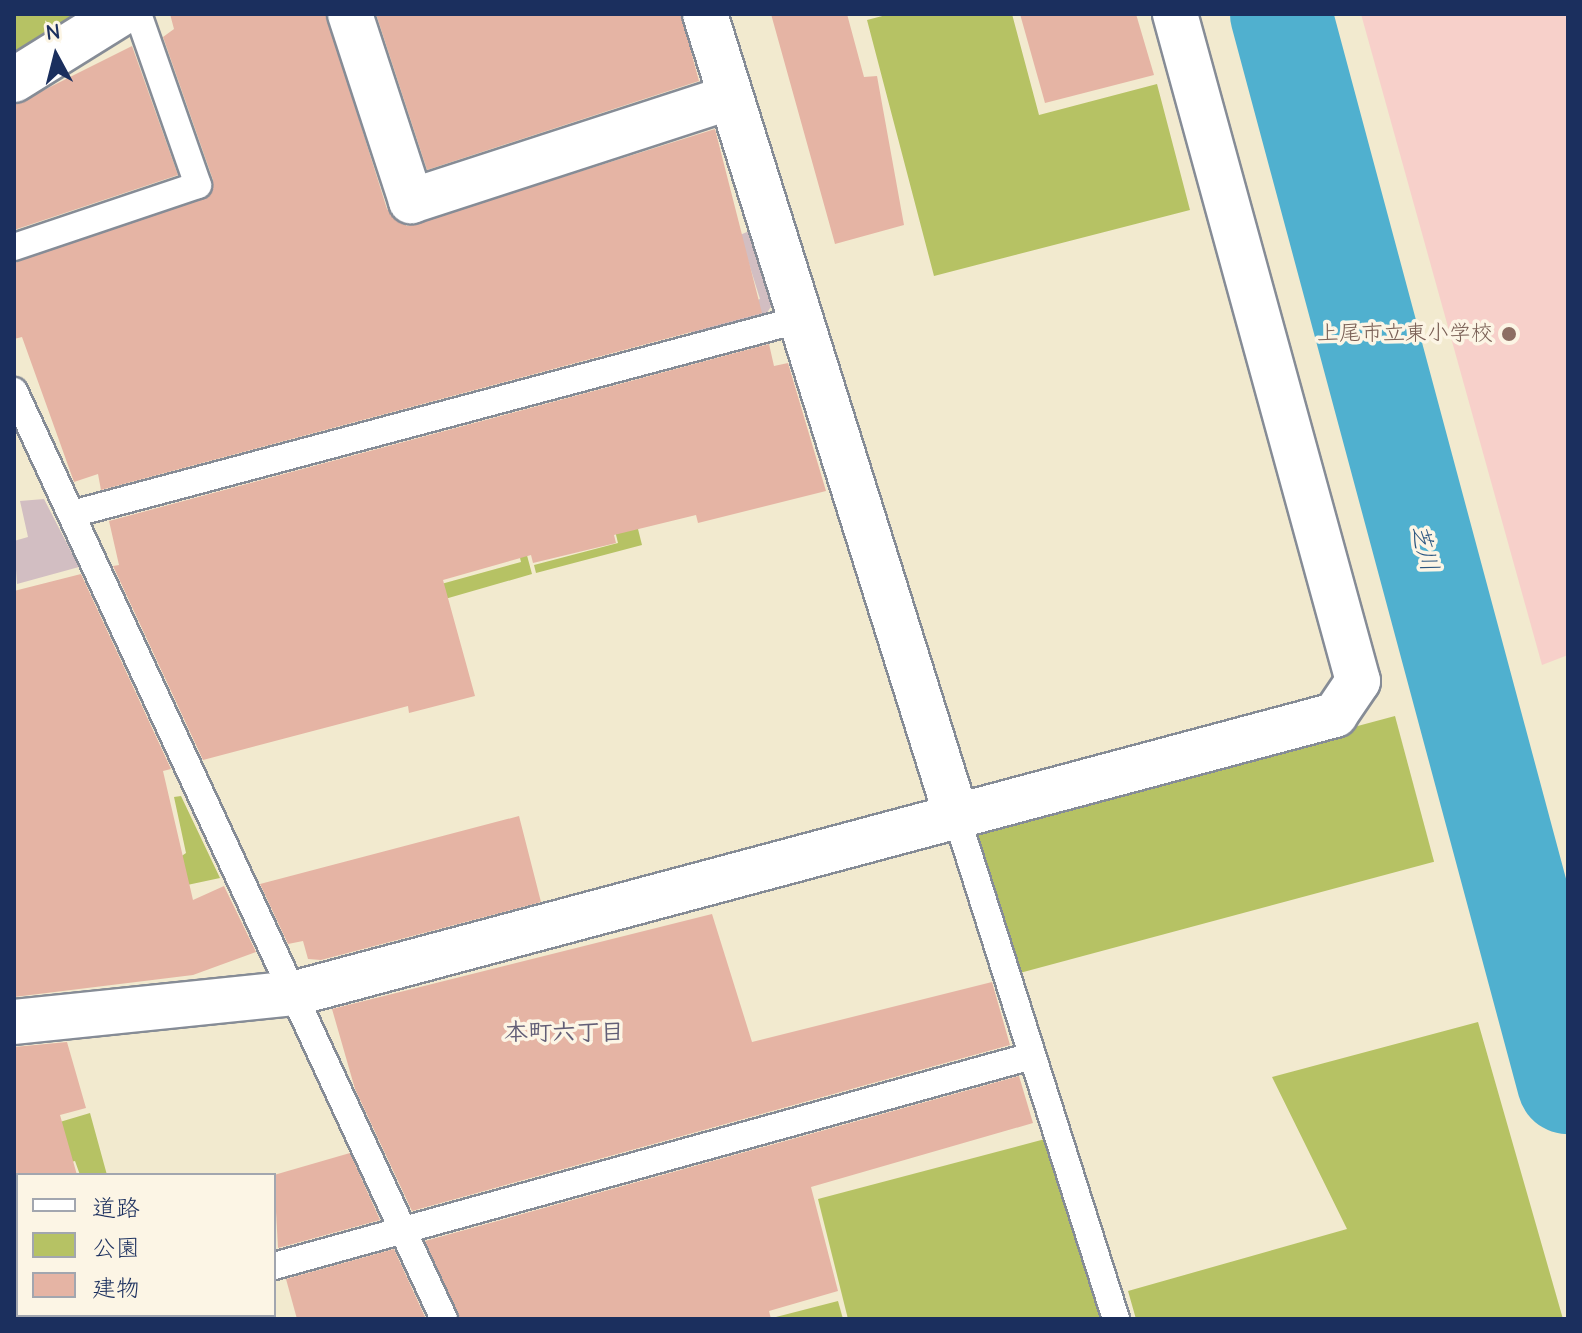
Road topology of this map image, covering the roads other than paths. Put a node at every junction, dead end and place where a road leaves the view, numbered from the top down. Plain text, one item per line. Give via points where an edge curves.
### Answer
1 (120, 14) edge
2 (138, 14) edge
3 (350, 14) edge
4 (705, 14) edge
5 (1175, 14) edge
6 (14, 80) edge
7 (731, 97) junction
8 (14, 247) edge
9 (802, 319) junction
10 (14, 391) edge
11 (72, 514) junction
12 (957, 818) junction
13 (296, 993) junction
14 (14, 1022) edge
15 (1032, 1056) junction
16 (402, 1233) junction
17 (276, 1265) edge
18 (444, 1319) edge
19 (1116, 1319) edge

1 - 6 street
2 - 8 lane via 198,185
3 - 7 street via 411,201
4 - 7 street
5 - 12 street via 1358,681 1335,715
7 - 9 street
9 - 11 lane
9 - 12 street
10 - 11 lane
11 - 13 lane
12 - 13 street
12 - 15 lane
13 - 14 street
13 - 16 lane
15 - 16 lane
15 - 19 lane
16 - 17 lane
16 - 18 lane

